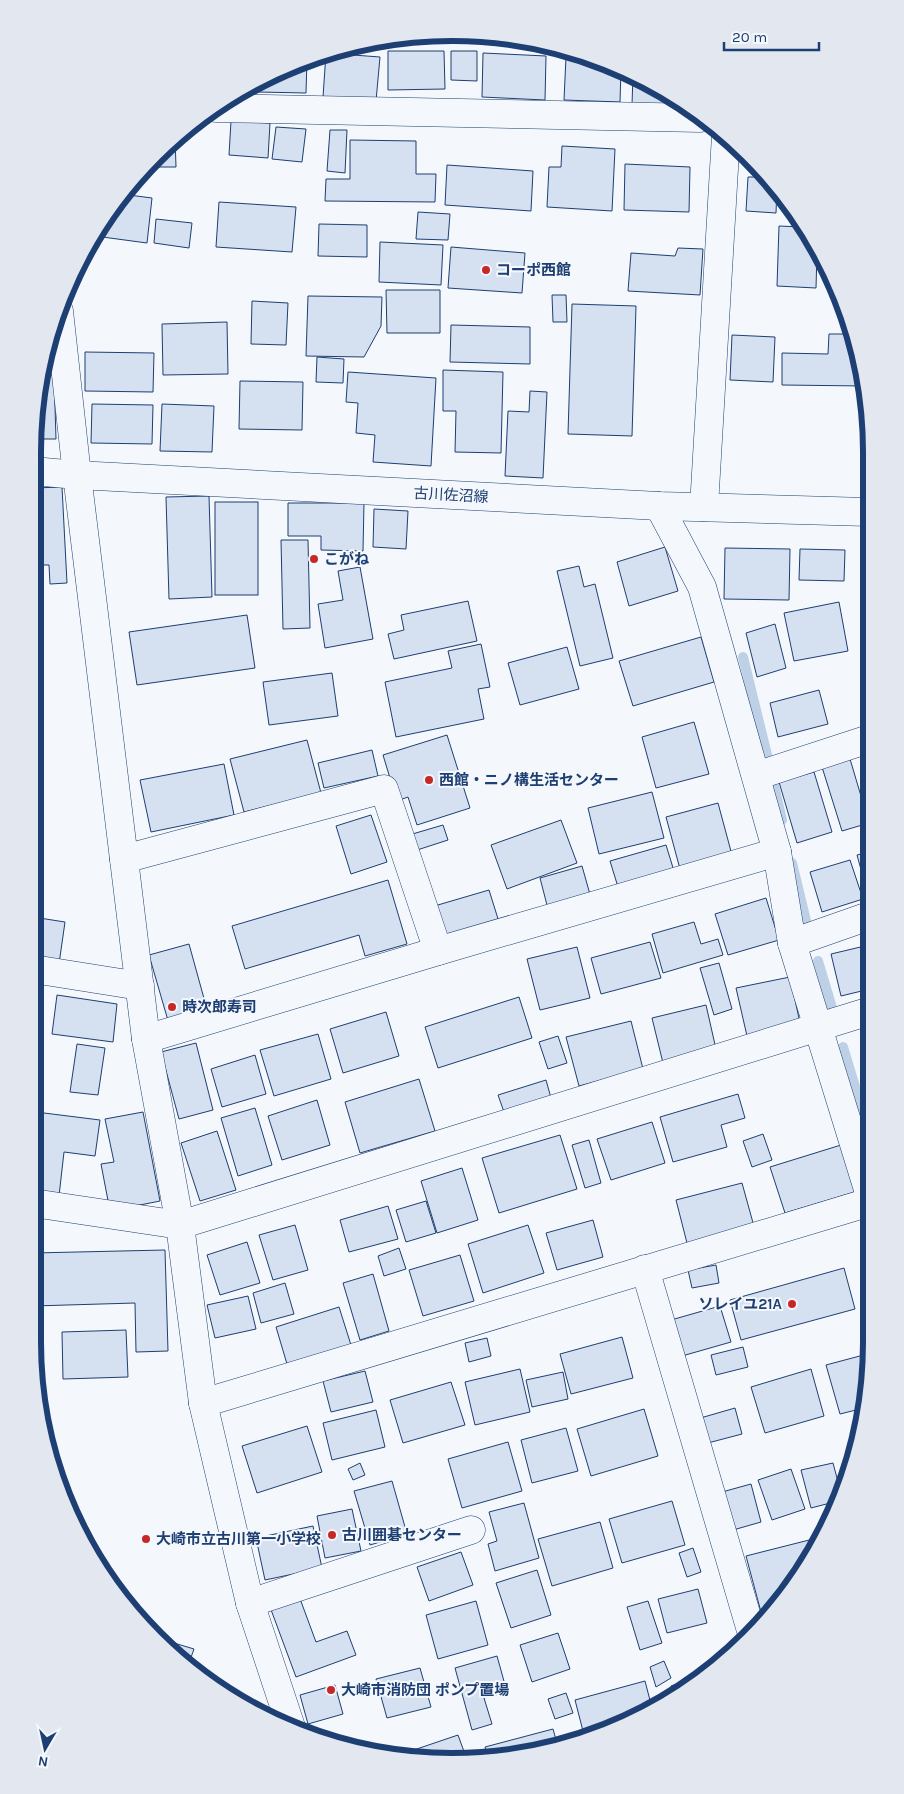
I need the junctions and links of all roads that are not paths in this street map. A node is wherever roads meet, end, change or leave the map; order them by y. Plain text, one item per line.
1 (227, 108) edge
2 (691, 118) edge
3 (725, 145) edge
4 (61, 327) edge
5 (41, 472) edge
6 (77, 475) junction
7 (659, 506) junction
8 (704, 507) junction
9 (863, 512) edge
10 (863, 741) edge
11 (756, 776) junction
12 (776, 852) junction
13 (124, 859) junction
14 (863, 918) edge
15 (792, 943) junction
16 (438, 951) junction
17 (41, 970) edge
18 (140, 986) junction
19 (863, 1013) edge
20 (818, 1027) junction
21 (146, 1039) junction
22 (863, 1173) edge
23 (41, 1204) edge
24 (863, 1204) edge
25 (180, 1225) junction
26 (645, 1269) junction
27 (203, 1403) junction
28 (471, 1530) dead end
29 (250, 1603) junction
30 (749, 1625) edge
31 (288, 1718) edge

1 - 2 street
3 - 8 street
4 - 6 street
5 - 6 street, 古川佐沼線
6 - 7 street, 古川佐沼線
6 - 13 street
7 - 8 street, 古川佐沼線
7 - 11 street
8 - 9 street, 古川佐沼線
10 - 11 street
11 - 12 street
12 - 15 street
12 - 16 street
13 - 16 street
13 - 18 street
14 - 15 street
15 - 20 street
16 - 21 street
17 - 18 street
18 - 21 street
19 - 20 street
20 - 22 street
20 - 25 street
21 - 25 street
23 - 25 street
24 - 26 street
25 - 27 street
26 - 27 street
26 - 30 street
27 - 29 street
28 - 29 street
29 - 31 street

